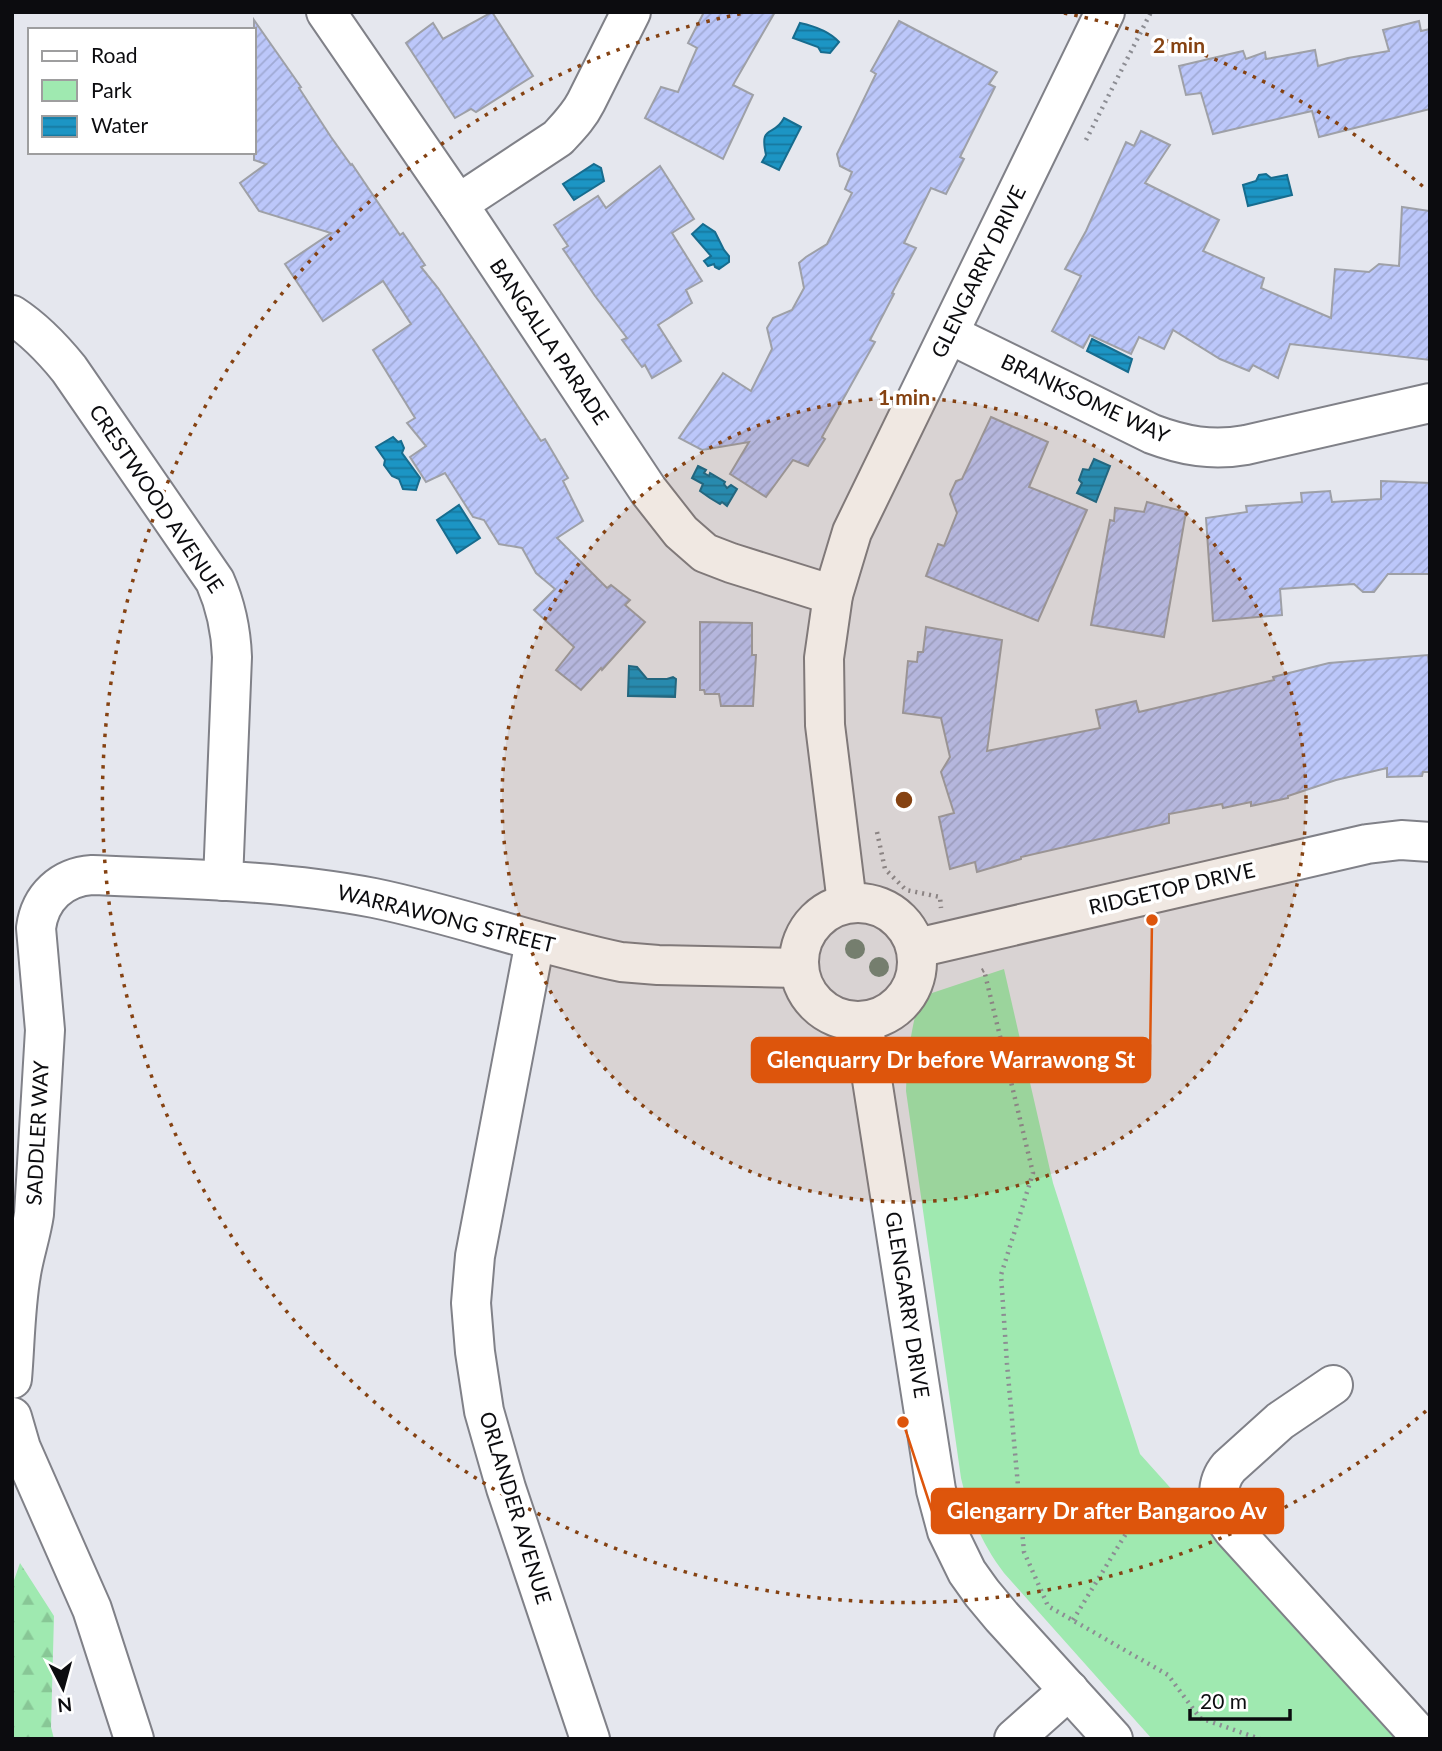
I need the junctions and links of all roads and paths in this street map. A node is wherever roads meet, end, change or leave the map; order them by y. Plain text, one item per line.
1 (326, 12) edge
2 (631, 12) edge
3 (1105, 12) edge
4 (1151, 12) edge
5 (1084, 145) dead end
6 (458, 204) junction
7 (12, 315) edge
8 (949, 334) junction
9 (1430, 403) edge
10 (833, 595) junction
11 (875, 820) dead end
12 (1430, 842) edge
13 (223, 881) junction
14 (847, 903) junction
15 (535, 941) junction
16 (929, 945) junction
17 (799, 968) junction
18 (39, 969) joint
19 (973, 973) dead end
20 (863, 1021) junction
21 (12, 1379) edge
22 (1333, 1385) dead end
23 (12, 1417) edge
24 (1224, 1517) junction
25 (1073, 1620) junction
26 (1069, 1690) junction
27 (134, 1739) edge
28 (590, 1739) edge
29 (1014, 1739) edge
30 (1113, 1739) edge
31 (1260, 1739) edge
32 (1423, 1739) edge

1 - 6 street, BANGALLA PARADE
2 - 6 street
3 - 8 street, GLENGARRY DRIVE
4 - 5 path
6 - 10 street, BANGALLA PARADE
7 - 13 street, CRESTWOOD AVENUE
8 - 9 street, BRANKSOME WAY
8 - 10 street, GLENGARRY DRIVE
10 - 14 street, GLENGARRY DRIVE
11 - 16 path
12 - 16 street, RIDGETOP DRIVE
13 - 15 street, WARRAWONG STREET
13 - 18 street, WARRAWONG STREET
14 - 16 street
14 - 17 street
15 - 17 street, WARRAWONG STREET
15 - 28 street, ORLANDER AVENUE
16 - 20 street
17 - 20 street
18 - 21 street, SADDLER WAY
19 - 25 path
20 - 26 street, GLENGARRY DRIVE
22 - 24 street
23 - 27 street
24 - 25 path
24 - 32 street
25 - 31 path
26 - 29 street
26 - 30 street, GLENGARRY DRIVE

